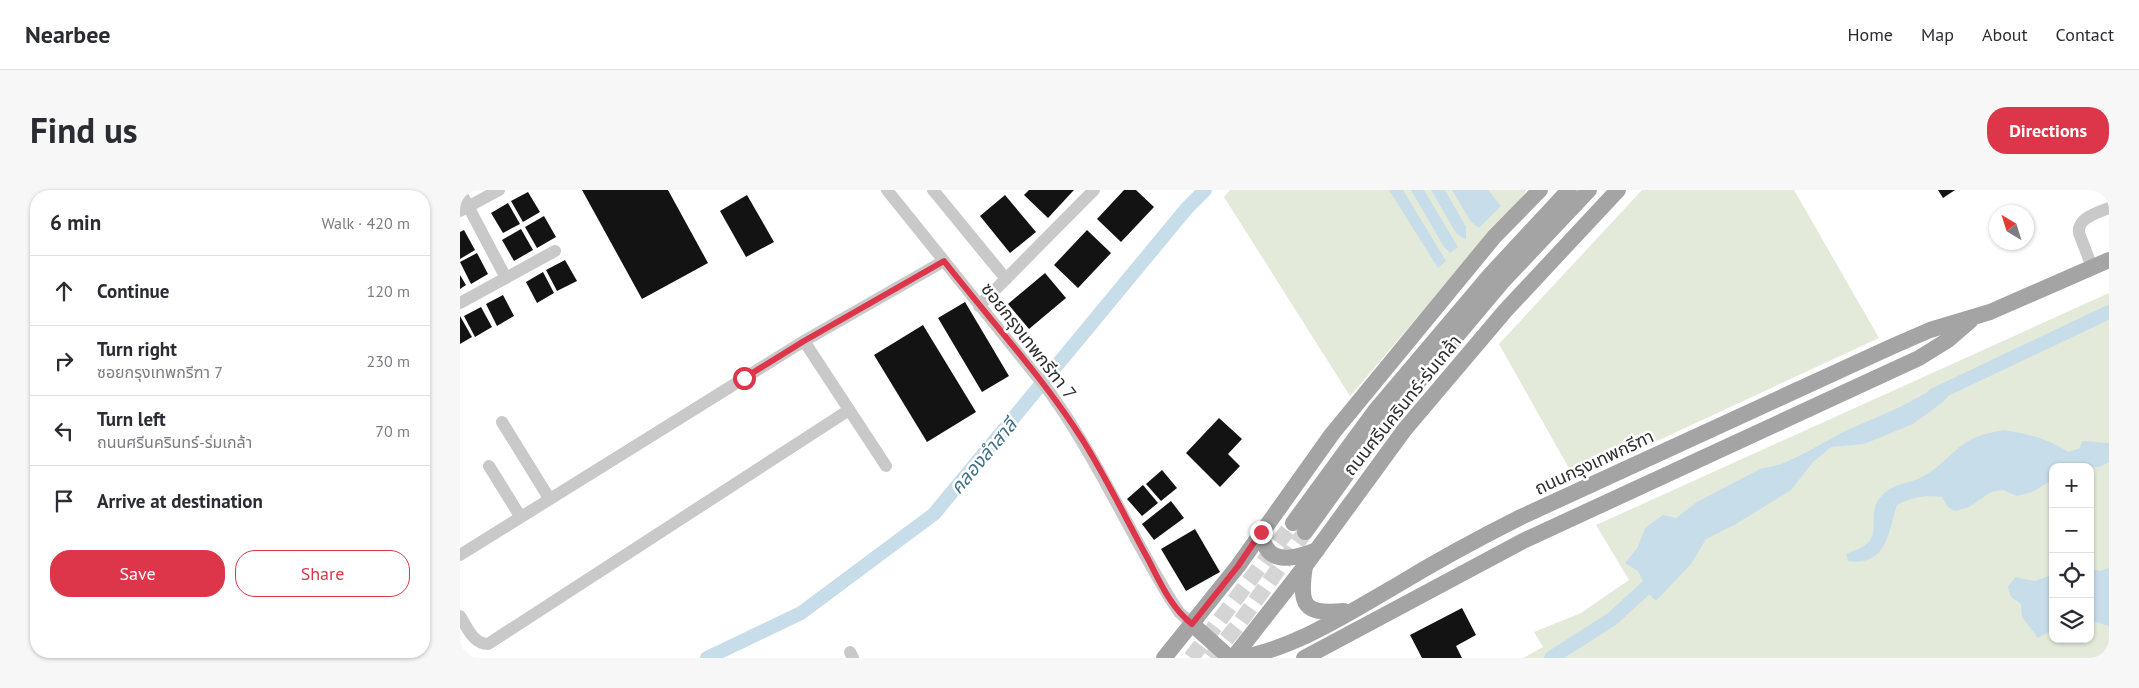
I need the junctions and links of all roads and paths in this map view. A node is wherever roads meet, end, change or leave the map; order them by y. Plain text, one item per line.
1 (498, 190) edge
2 (887, 190) edge
3 (933, 190) edge
4 (1094, 190) edge
5 (1540, 190) edge
6 (1569, 190) edge
7 (1589, 190) edge
8 (1618, 190) edge
9 (460, 191) edge
10 (464, 208) edge
11 (2109, 208) edge
12 (555, 251) dead end
13 (2109, 260) edge
14 (944, 261) junction
15 (2092, 267) junction
16 (506, 278) junction
17 (1006, 279) junction
18 (460, 303) edge
19 (979, 306) junction
20 (1974, 318) junction
21 (804, 341) junction
22 (849, 410) junction
23 (502, 422) dead end
24 (489, 466) dead end
25 (886, 466) dead end
26 (1587, 488) junction
27 (549, 498) junction
28 (1597, 506) junction
29 (520, 516) junction
30 (1261, 532) junction
31 (1317, 550) junction
32 (461, 553) edge
33 (1304, 566) junction
34 (1354, 610) junction
35 (460, 616) edge
36 (1192, 624) junction
37 (1164, 658) edge
38 (1231, 658) edge
39 (1239, 658) edge
40 (1304, 658) edge

1 - 10 street
2 - 14 street, ซอยกรุงเทพกรีฑา 7
3 - 17 street
4 - 17 street
5 - 30 main road, ถนนศรีนครินทร์-ร่มเกล้า
6 - 7 main road, ถนนศรีนครินทร์-ร่มเกล้า
8 - 31 main road, ถนนศรีนครินทร์-ร่มเกล้า
9 - 10 street
10 - 16 street
11 - 15 street
12 - 16 street
13 - 15 main road, ถนนกรุงเทพกรีฑา
14 - 19 street, ซอยกรุงเทพกรีฑา 7
14 - 21 street
15 - 20 main road, ถนนกรุงเทพกรีฑา
16 - 18 street
17 - 19 street
19 - 36 street, ซอยกรุงเทพกรีฑา 7
20 - 26 main road, ถนนกรุงเทพกรีฑา
20 - 28 main road, ถนนกรุงเทพกรีฑา
21 - 22 street
21 - 27 street
22 - 25 street
22 - 35 street
23 - 27 street
24 - 29 street
26 - 28 main road
26 - 34 main road, ถนนกรุงเทพกรีฑา
27 - 29 street
28 - 40 main road, ถนนกรุงเทพกรีฑา
29 - 32 street
30 - 31 main road
30 - 36 main road, ถนนศรีนครินทร์-ร่มเกล้า
31 - 33 main road, ถนนศรีนครินทร์-ร่มเกล้า
33 - 34 main road
33 - 38 main road, ถนนศรีนครินทร์-ร่มเกล้า
34 - 39 main road, ถนนกรุงเทพกรีฑา
36 - 37 main road
36 - 38 main road

